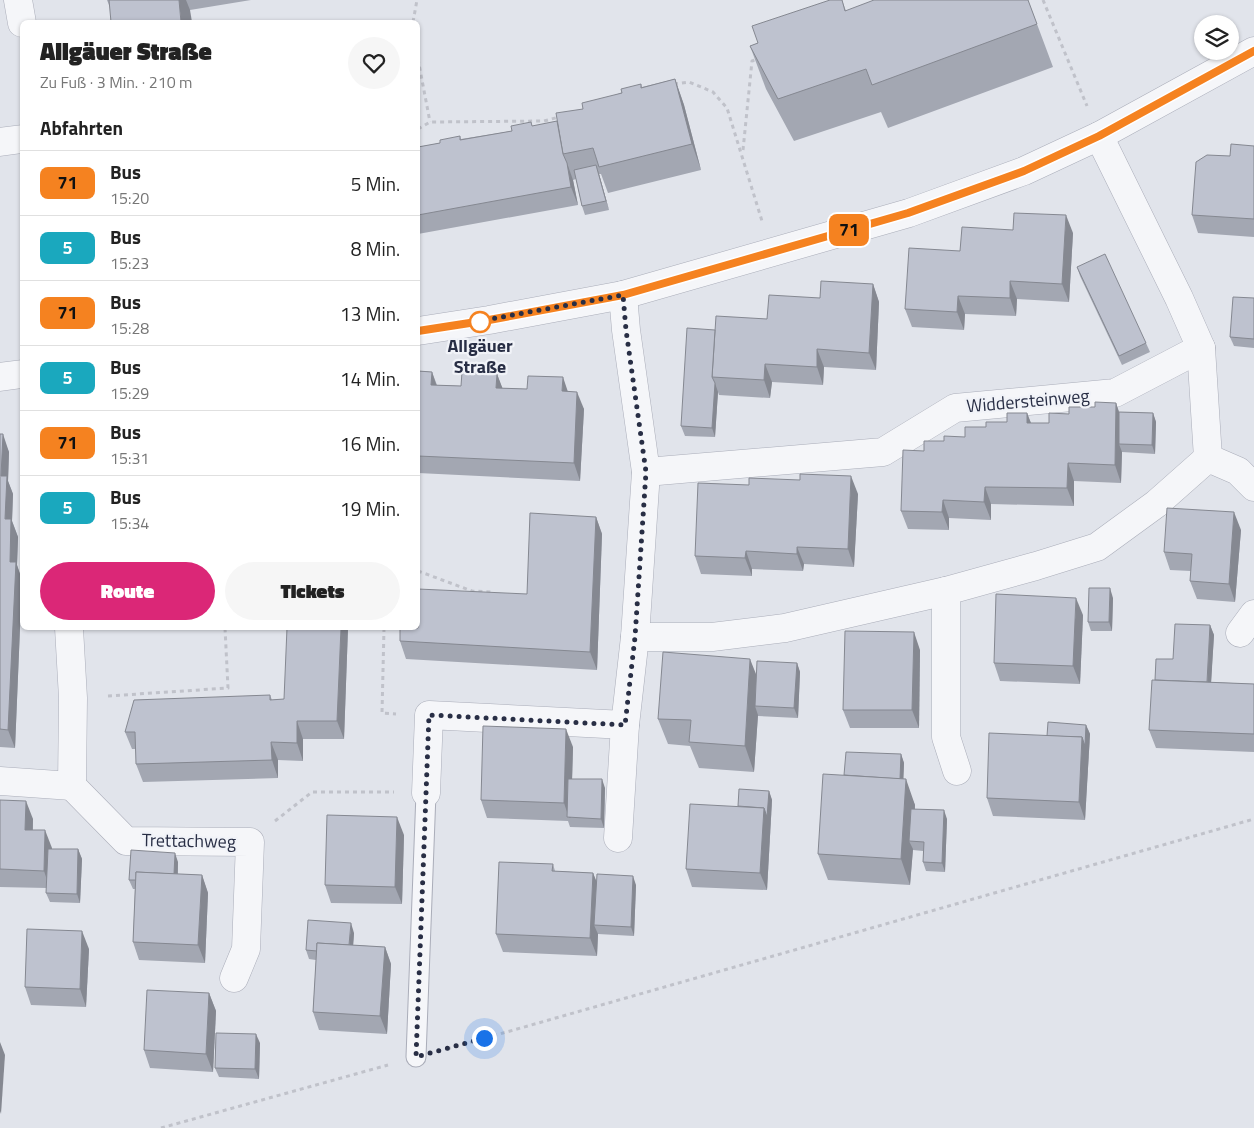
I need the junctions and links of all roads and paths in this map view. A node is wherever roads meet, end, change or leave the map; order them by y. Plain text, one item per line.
1 (18, 0) edge
2 (417, 0) edge
3 (1043, 0) edge
4 (21, 20) edge
5 (413, 20) edge
6 (1254, 51) edge
7 (761, 58) edge
8 (420, 70) edge
9 (670, 85) edge
10 (561, 116) edge
11 (430, 122) junction
12 (420, 128) edge
13 (1099, 136) junction
14 (20, 139) edge
15 (0, 142) edge
16 (742, 154) junction
17 (772, 252) junction
18 (623, 295) junction
19 (420, 331) edge
20 (1201, 348) junction
21 (20, 374) edge
22 (0, 377) edge
23 (1208, 458) junction
24 (646, 472) junction
25 (1254, 487) edge
26 (420, 572) edge
27 (946, 591) junction
28 (500, 593) edge
29 (69, 630) edge
30 (225, 630) edge
31 (384, 630) edge
32 (635, 637) junction
33 (73, 698) junction
34 (429, 715) junction
35 (625, 725) junction
36 (957, 771) dead end
37 (0, 781) edge
38 (72, 786) junction
39 (426, 793) junction
40 (1254, 819) edge
41 (618, 838) dead end
42 (250, 842) junction
43 (234, 978) dead end
44 (416, 1057) junction
45 (161, 1128) edge

1 - 4 street
2 - 5 path
3 - 13 path
6 - 13 street
7 - 16 path
8 - 11 path
9 - 16 path
10 - 11 path
11 - 12 path
13 - 17 street
13 - 20 street
14 - 15 street
16 - 17 path
17 - 18 street
18 - 19 street
18 - 24 street
20 - 23 street
20 - 24 street, Widdersteinweg
21 - 22 street
23 - 25 street
23 - 27 street
24 - 32 street
26 - 28 path
27 - 32 street
27 - 36 street
29 - 33 street
30 - 33 path
31 - 34 path
32 - 35 street
33 - 38 street
34 - 35 street
34 - 39 street
35 - 41 street
37 - 38 street
38 - 42 street, Trettachweg
39 - 42 path
39 - 44 lane
40 - 44 path
42 - 43 street, Trettachweg
44 - 45 path

